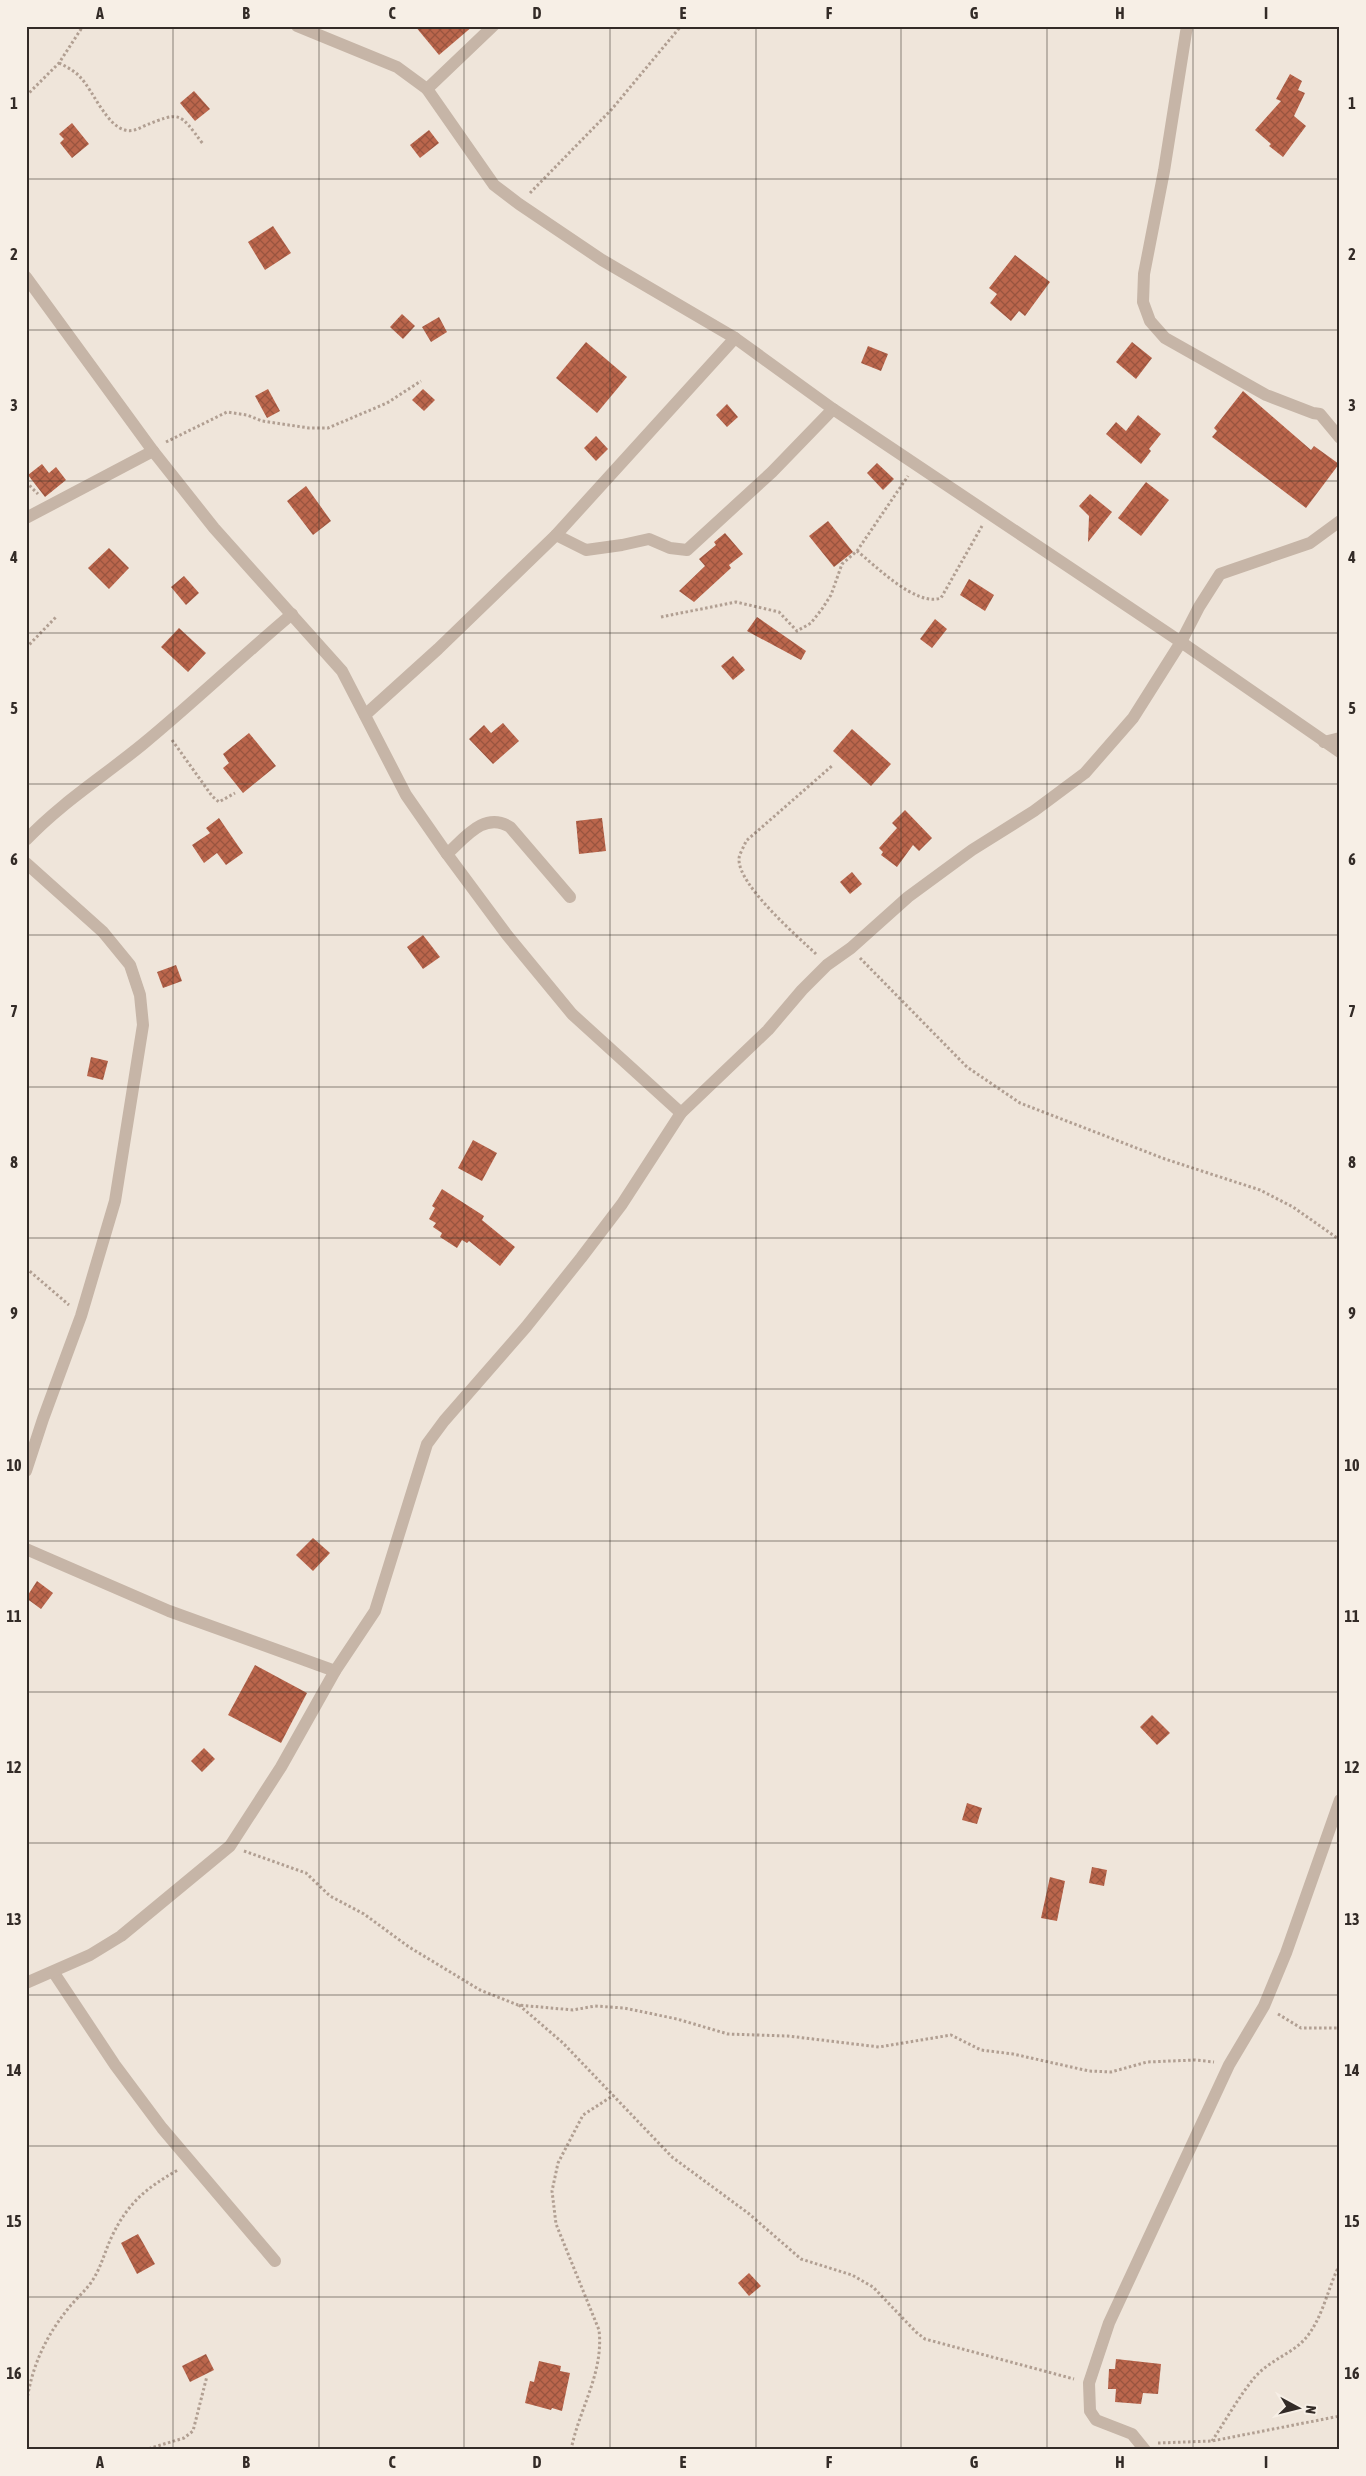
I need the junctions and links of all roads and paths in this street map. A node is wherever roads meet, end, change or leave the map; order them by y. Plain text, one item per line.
1 (83, 26) edge
2 (297, 26) edge
3 (493, 26) edge
4 (681, 26) edge
5 (1187, 26) edge
6 (59, 63) junction
7 (427, 89) junction
8 (26, 96) edge
9 (203, 144) dead end
10 (519, 204) junction
11 (26, 277) edge
12 (736, 338) junction
13 (422, 381) dead end
14 (833, 410) junction
15 (1340, 438) edge
16 (153, 451) junction
17 (916, 466) junction
18 (989, 515) junction
19 (26, 518) edge
20 (1340, 521) edge
21 (556, 535) junction
22 (857, 551) junction
23 (292, 614) junction
24 (56, 616) dead end
25 (661, 617) dead end
26 (1181, 642) junction
27 (26, 648) edge
28 (365, 715) junction
29 (163, 727) junction
30 (1340, 738) edge
31 (1324, 742) junction
32 (1340, 752) edge
33 (833, 765) dead end
34 (235, 793) dead end
35 (26, 840) edge
36 (447, 854) junction
37 (26, 863) edge
38 (570, 897) dead end
39 (851, 948) junction
40 (827, 965) junction
41 (681, 1113) junction
42 (1340, 1240) edge
43 (26, 1268) edge
44 (81, 1316) junction
45 (26, 1471) edge
46 (26, 1549) edge
47 (335, 1671) junction
48 (1340, 1800) edge
49 (230, 1846) junction
50 (54, 1973) junction
51 (26, 1983) edge
52 (518, 2005) junction
53 (1264, 2006) junction
54 (1340, 2028) edge
55 (1229, 2065) junction
56 (614, 2095) junction
57 (192, 2162) junction
58 (275, 2261) dead end
59 (1340, 2268) edge
60 (207, 2376) dead end
61 (1089, 2383) junction
62 (26, 2406) edge
63 (1340, 2416) edge
64 (1212, 2440) junction
65 (1143, 2447) edge
66 (144, 2450) edge
67 (571, 2450) edge

1 - 6 path
2 - 7 street
3 - 7 street
4 - 10 path
5 - 15 street
6 - 8 path
6 - 9 path
7 - 10 street
10 - 12 street
11 - 16 street
12 - 14 street
12 - 21 street
13 - 16 path
14 - 17 street
14 - 21 street
16 - 19 street
16 - 23 street
17 - 18 street
17 - 22 path
18 - 22 path
18 - 26 street
20 - 26 street
21 - 28 street
22 - 25 path
23 - 28 street
23 - 29 street
24 - 27 path
26 - 31 street
26 - 39 street
28 - 36 street
29 - 34 path
29 - 35 street
30 - 31 street
31 - 32 street
33 - 40 path
36 - 38 street
36 - 41 street
37 - 44 street
39 - 40 street
39 - 42 path
40 - 41 street
41 - 47 street
43 - 44 path
44 - 45 street
46 - 47 street
47 - 49 street
48 - 53 street
49 - 50 street
49 - 52 path
50 - 51 street
50 - 57 street
52 - 55 path
52 - 56 path
53 - 54 path
53 - 55 street
55 - 61 street
56 - 61 path
56 - 67 path
57 - 58 street
57 - 62 path
59 - 64 path
60 - 66 path
61 - 65 street
63 - 64 path
64 - 65 path

